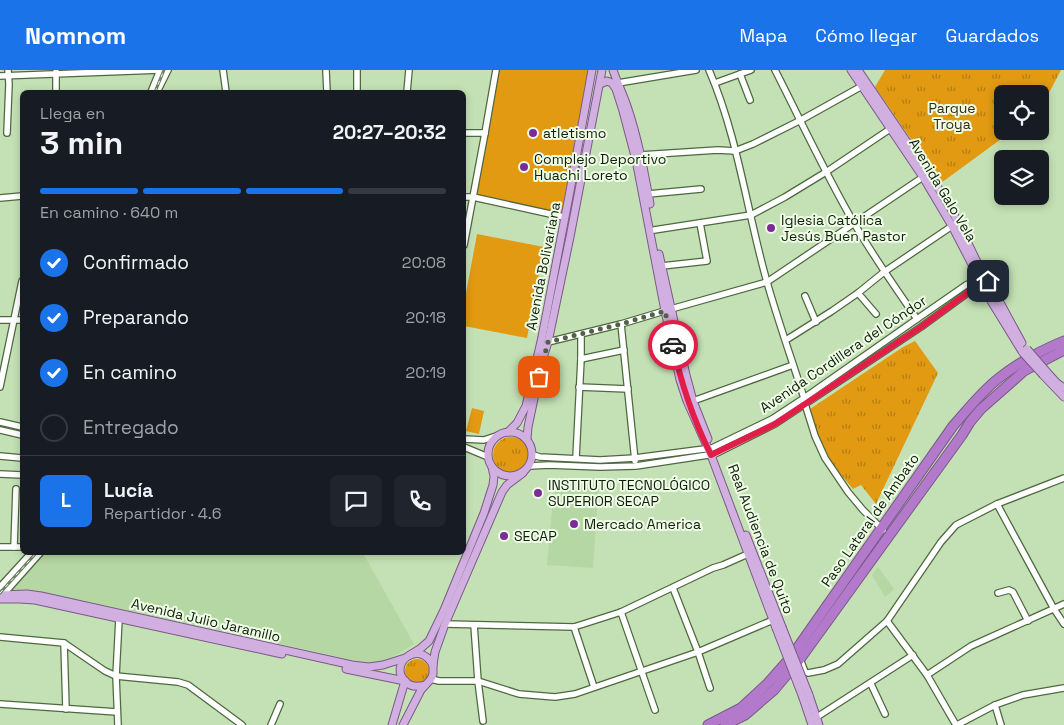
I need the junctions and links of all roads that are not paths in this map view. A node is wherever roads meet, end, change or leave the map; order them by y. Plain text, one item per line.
1 (160, 70) edge
2 (168, 70) edge
3 (224, 70) edge
4 (326, 70) edge
5 (357, 70) edge
6 (410, 70) edge
7 (496, 70) edge
8 (592, 70) edge
9 (602, 70) edge
10 (613, 70) edge
11 (696, 70) edge
12 (709, 70) edge
13 (751, 70) edge
14 (775, 70) edge
15 (851, 70) edge
16 (858, 70) edge
17 (85, 71) edge
18 (8, 72) edge
19 (56, 72) edge
20 (740, 74) junction
21 (0, 76) edge
22 (715, 83) junction
23 (600, 84) junction
24 (616, 84) junction
25 (862, 86) junction
26 (56, 90) edge
27 (152, 90) edge
28 (158, 90) edge
29 (226, 90) edge
30 (327, 90) edge
31 (357, 90) edge
32 (407, 90) edge
33 (750, 100) dead end
34 (801, 120) junction
35 (890, 129) junction
36 (7, 133) dead end
37 (466, 133) edge
38 (485, 133) junction
39 (735, 150) junction
40 (640, 155) junction
41 (826, 172) junction
42 (923, 177) junction
43 (701, 189) dead end
44 (648, 194) junction
45 (20, 196) edge
46 (466, 197) edge
47 (473, 197) junction
48 (0, 198) edge
49 (751, 215) junction
50 (564, 217) junction
51 (700, 223) junction
52 (854, 223) junction
53 (955, 224) junction
54 (654, 230) junction
55 (466, 234) edge
56 (662, 266) junction
57 (884, 272) junction
58 (984, 280) junction
59 (767, 282) junction
60 (20, 290) edge
61 (858, 293) junction
62 (805, 296) dead end
63 (668, 310) junction
64 (876, 314) dead end
65 (917, 318) junction
66 (0, 320) edge
67 (13, 320) junction
68 (20, 320) edge
69 (816, 322) junction
70 (621, 324) junction
71 (581, 334) junction
72 (786, 340) junction
73 (1064, 341) edge
74 (548, 342) junction
75 (624, 350) junction
76 (1064, 350) edge
77 (581, 359) junction
78 (793, 364) junction
79 (0, 387) edge
80 (579, 387) junction
81 (628, 389) junction
82 (1063, 393) edge
83 (693, 401) junction
84 (804, 401) junction
85 (0, 422) edge
86 (20, 427) edge
87 (0, 430) edge
88 (508, 432) junction
89 (20, 435) edge
90 (496, 436) junction
91 (527, 438) junction
92 (466, 439) edge
93 (466, 448) edge
94 (711, 451) junction
95 (533, 455) junction
96 (0, 456) edge
97 (676, 456) junction
98 (20, 458) edge
99 (488, 458) junction
100 (576, 458) junction
101 (635, 458) junction
102 (530, 466) junction
103 (636, 466) junction
104 (492, 467) junction
105 (522, 473) junction
106 (0, 474) edge
107 (20, 475) edge
108 (1064, 478) edge
109 (16, 489) dead end
110 (997, 504) junction
111 (880, 529) junction
112 (891, 535) junction
113 (0, 547) edge
114 (14, 547) junction
115 (20, 547) edge
116 (750, 553) junction
117 (30, 555) edge
118 (38, 555) edge
119 (673, 588) junction
120 (998, 593) dead end
121 (1, 595) edge
122 (1064, 604) edge
123 (1054, 609) junction
124 (621, 612) junction
125 (119, 619) junction
126 (773, 620) junction
127 (887, 621) junction
128 (1028, 621) junction
129 (445, 624) junction
130 (474, 624) junction
131 (1064, 624) edge
132 (779, 627) junction
133 (574, 628) junction
134 (0, 637) edge
135 (64, 643) junction
136 (698, 652) junction
137 (408, 656) junction
138 (913, 656) junction
139 (800, 660) junction
140 (433, 665) junction
141 (641, 671) junction
142 (927, 675) junction
143 (116, 676) junction
144 (431, 679) junction
145 (404, 681) junction
146 (478, 681) junction
147 (871, 684) junction
148 (425, 685) junction
149 (594, 687) junction
150 (710, 688) dead end
151 (1064, 688) edge
152 (0, 704) edge
153 (280, 704) dead end
154 (995, 705) junction
155 (66, 709) junction
156 (655, 710) dead end
157 (117, 712) junction
158 (885, 714) dead end
159 (483, 721) dead end
160 (813, 721) edge
161 (118, 725) edge
162 (242, 725) edge
163 (272, 725) edge
164 (392, 725) edge
165 (403, 725) edge
166 (708, 725) edge
167 (725, 725) edge
168 (819, 725) edge
169 (957, 725) edge
170 (1001, 725) edge

1 - 17 street
1 - 27 street
2 - 28 street
3 - 29 street
4 - 30 street
5 - 31 street
6 - 32 street
7 - 38 street
8 - 50 main road, Avenida Bolivariana
9 - 23 main road, Avenida Bolivariana
10 - 24 main road, Real Audiencia de Quito
11 - 24 street
12 - 22 street
13 - 20 street
14 - 34 street
15 - 25 main road, Avenida Galo Vela
16 - 53 main road, Avenida Galo Vela
17 - 19 street
18 - 19 street
18 - 21 street
18 - 36 street
19 - 26 street
20 - 22 street
20 - 33 street
22 - 39 street
23 - 24 main road
23 - 74 main road, Avenida Bolivariana
24 - 40 main road, Real Audiencia de Quito
24 - 63 main road, Real Audiencia de Quito
25 - 34 street
25 - 35 main road, Avenida Galo Vela
34 - 39 street
34 - 41 street
35 - 41 street
35 - 42 main road, Avenida Galo Vela
37 - 38 street
38 - 47 street
39 - 40 street
39 - 49 street
40 - 44 main road, Real Audiencia de Quito
41 - 49 street
41 - 52 street
42 - 52 street
42 - 53 main road, Avenida Galo Vela
43 - 44 street
44 - 54 main road, Real Audiencia de Quito
45 - 48 street
46 - 47 street
47 - 50 street
47 - 55 street
49 - 51 street
49 - 59 street
50 - 88 main road, Avenida Bolivariana
51 - 54 street
51 - 56 street
52 - 57 street
52 - 59 street
53 - 57 street
53 - 58 main road, Avenida Galo Vela
54 - 56 main road, Real Audiencia de Quito
56 - 63 main road, Real Audiencia de Quito
57 - 61 street
57 - 65 street
58 - 65 street, Avenida Cordillera del Cóndor
58 - 82 main road, Avenida Galo Vela, bridge
58 - 84 street, Avenida Cordillera del Cóndor
59 - 63 street
59 - 72 street
60 - 67 street
61 - 64 street
61 - 69 street
62 - 69 street
63 - 70 street
63 - 83 main road, Real Audiencia de Quito
63 - 94 main road, Real Audiencia de Quito
65 - 84 street, Avenida Cordillera del Cóndor
66 - 67 street
67 - 68 street
67 - 79 street
69 - 72 street
70 - 71 street
70 - 75 street
71 - 74 street
71 - 77 street
72 - 78 street
73 - 111 highway, Paso Lateral de Ambato
74 - 91 main road, Avenida Bolivariana
75 - 77 street
75 - 81 street
76 - 112 highway, Paso Lateral de Ambato
77 - 80 street
78 - 83 street
78 - 84 street
80 - 81 street
80 - 100 street
81 - 101 street
83 - 94 main road, Real Audiencia de Quito
84 - 94 street, Avenida Cordillera del Cóndor
84 - 111 street
85 - 86 street
87 - 89 street
88 - 90 main road
88 - 91 main road
90 - 92 street
90 - 99 main road
91 - 95 main road, Avenida Bolivariana
93 - 99 street
94 - 97 street, Avenida Cordillera del Cóndor
94 - 116 main road, Real Audiencia de Quito
95 - 100 street, Avenida Cordillera del Cóndor
95 - 102 main road
96 - 98 street
97 - 101 street, Avenida Cordillera del Cóndor
97 - 103 street, Avenida Cordillera del Cóndor
99 - 104 main road
100 - 101 street, Avenida Cordillera del Cóndor
101 - 103 street
102 - 103 street, Avenida Cordillera del Cóndor
102 - 105 main road
104 - 105 main road
104 - 137 main road
105 - 129 main road
106 - 107 street
108 - 110 street
109 - 114 street
110 - 123 street
110 - 127 street
111 - 112 street
111 - 166 highway, Paso Lateral de Ambato
112 - 139 highway, Paso Lateral de Ambato
113 - 114 street
114 - 115 street
116 - 119 street
116 - 126 main road, Real Audiencia de Quito
116 - 132 main road, Real Audiencia de Quito
117 - 121 street
118 - 121 street
119 - 124 street
119 - 136 street
120 - 128 street
121 - 125 main road, Avenida Julio Jaramillo
121 - 137 main road, Avenida Julio Jaramillo
122 - 123 street
123 - 128 street
123 - 131 street
124 - 133 street
124 - 141 street
125 - 143 street
125 - 145 main road, Avenida Julio Jaramillo
126 - 132 main road, Real Audiencia de Quito
126 - 136 street
127 - 138 street
127 - 139 street
128 - 142 street
129 - 130 street
129 - 140 main road
130 - 133 street
130 - 146 street
132 - 160 main road, Real Audiencia de Quito, bridge
133 - 149 street
134 - 135 street
135 - 143 street
135 - 155 street
136 - 141 street
136 - 150 street
137 - 140 main road
137 - 145 main road
138 - 142 street
138 - 147 street
139 - 167 highway, Paso Lateral de Ambato
140 - 144 main road
141 - 149 street
141 - 156 street
142 - 169 street
143 - 157 street
143 - 162 street
144 - 146 street
144 - 148 main road
145 - 148 main road
145 - 164 main road
146 - 149 street
146 - 159 street
147 - 158 street
147 - 160 street
148 - 165 main road
151 - 154 street
152 - 155 street
153 - 163 street
154 - 169 street
154 - 170 street
155 - 157 street
157 - 161 street
160 - 168 main road, Real Audiencia de Quito

